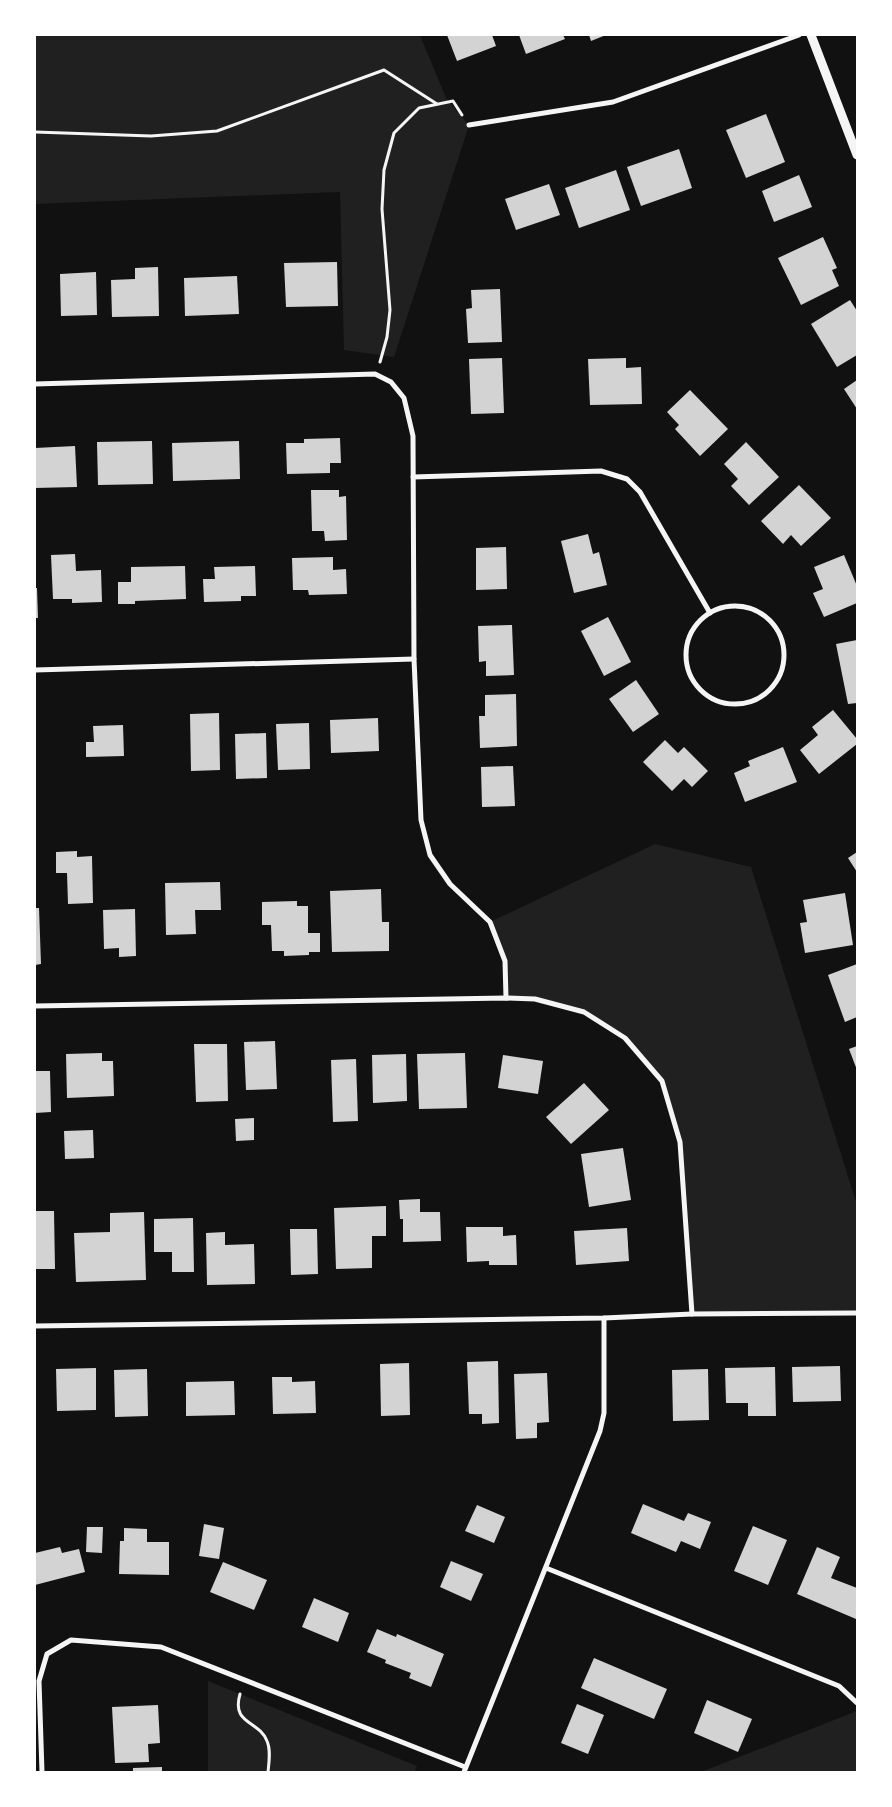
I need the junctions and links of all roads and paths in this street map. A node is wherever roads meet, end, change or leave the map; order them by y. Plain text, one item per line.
1 (799, 35) edge
2 (810, 35) edge
3 (437, 104) junction
4 (469, 125) joint
5 (35, 132) edge
6 (857, 155) edge
7 (375, 374) junction
8 (35, 384) edge
9 (413, 477) junction
10 (710, 614) junction
11 (414, 659) junction
12 (35, 670) edge
13 (506, 998) junction
14 (35, 1006) edge
15 (857, 1313) edge
16 (692, 1314) junction
17 (604, 1318) junction
18 (35, 1326) edge
19 (546, 1568) junction
20 (240, 1693) dead end
21 (857, 1703) edge
22 (465, 1770) edge
23 (42, 1772) edge
24 (268, 1772) edge

1 - 4 street
2 - 6 street
3 - 4 path
3 - 5 path
3 - 7 path
7 - 8 street
7 - 9 street
9 - 10 street
9 - 11 street
10 - 10 street
11 - 12 street
11 - 13 street
13 - 14 street
13 - 16 street
15 - 16 street
16 - 17 street
17 - 18 street
17 - 19 street
19 - 21 street
19 - 22 street
20 - 24 path
22 - 23 street

